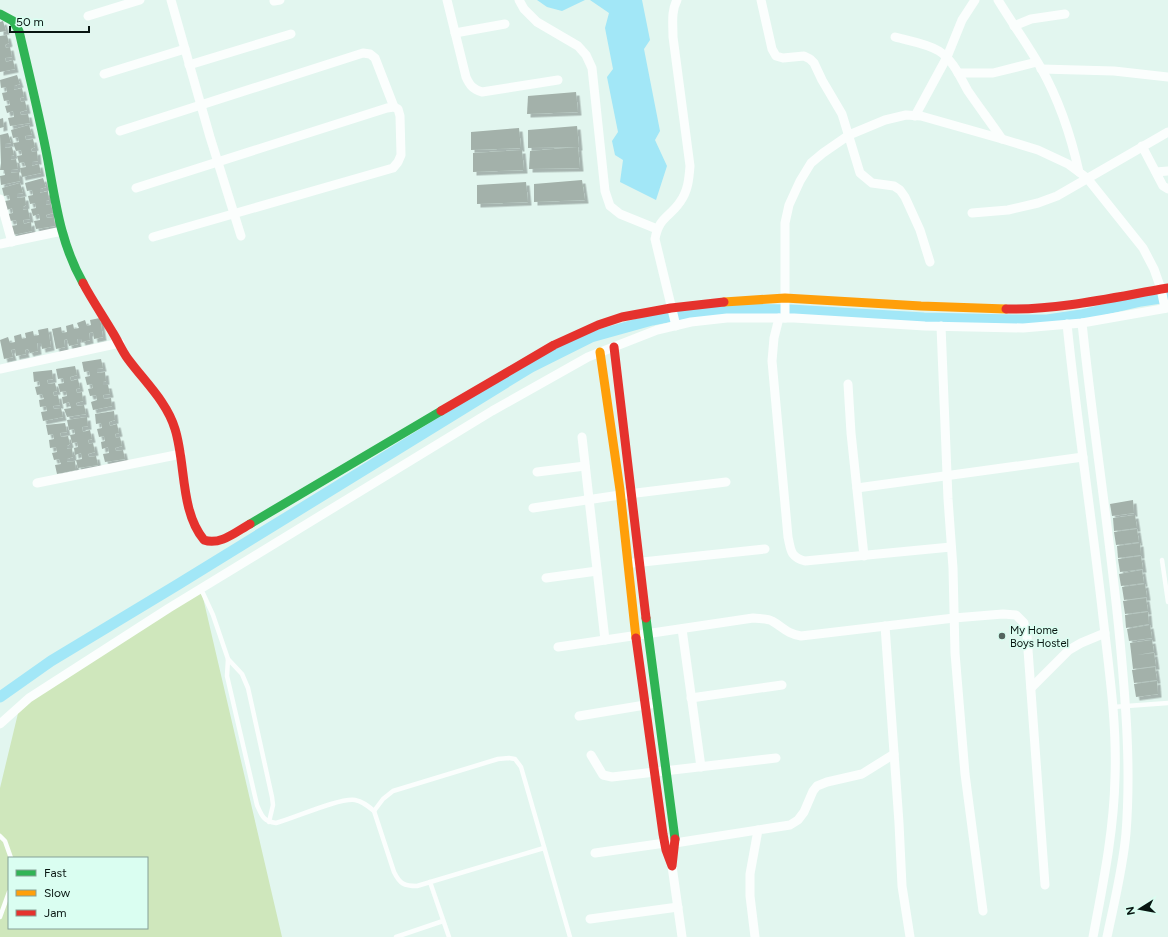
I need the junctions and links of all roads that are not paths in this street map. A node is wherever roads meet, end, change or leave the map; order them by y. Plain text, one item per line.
1 (140, 0) edge
2 (170, 0) edge
3 (447, 0) edge
4 (519, 0) edge
5 (677, 0) edge
6 (761, 0) edge
7 (974, 0) edge
8 (998, 0) edge
9 (0, 14) edge
10 (1065, 14) dead end
11 (88, 16) dead end
12 (505, 24) dead end
13 (1014, 26) junction
14 (455, 33) junction
15 (291, 34) dead end
16 (895, 37) dead end
17 (185, 49) junction
18 (946, 57) junction
19 (189, 65) junction
20 (1039, 66) junction
21 (958, 73) junction
22 (104, 74) dead end
23 (1168, 77) edge
24 (558, 80) dead end
25 (201, 106) junction
26 (394, 107) junction
27 (915, 116) junction
28 (120, 131) dead end
29 (1168, 132) edge
30 (849, 136) junction
31 (1002, 139) junction
32 (1142, 146) junction
33 (218, 162) junction
34 (1168, 171) edge
35 (1079, 172) junction
36 (1156, 172) junction
37 (1087, 178) junction
38 (136, 188) dead end
39 (1168, 189) edge
40 (0, 199) edge
41 (234, 213) junction
42 (972, 213) dead end
43 (656, 229) junction
44 (62, 231) junction
45 (241, 236) dead end
46 (153, 237) dead end
47 (12, 242) junction
48 (0, 244) edge
49 (930, 262) dead end
50 (1164, 290) edge
51 (785, 301) junction
52 (1166, 307) edge
53 (672, 310) junction
54 (783, 317) junction
55 (1082, 323) junction
56 (675, 324) junction
57 (1067, 324) junction
58 (941, 326) junction
59 (120, 343) junction
60 (614, 347) junction
61 (600, 352) junction
62 (0, 369) edge
63 (848, 384) dead end
64 (582, 437) dead end
65 (180, 454) junction
66 (1083, 457) junction
67 (585, 466) junction
68 (537, 472) dead end
69 (947, 474) junction
70 (726, 482) dead end
71 (37, 483) dead end
72 (857, 488) junction
73 (620, 495) junction
74 (630, 495) junction
75 (589, 500) junction
76 (532, 508) dead end
77 (951, 547) junction
78 (765, 549) dead end
79 (864, 556) junction
80 (1162, 560) dead end
81 (638, 563) junction
82 (628, 564) junction
83 (597, 571) junction
84 (546, 578) dead end
85 (201, 589) junction
86 (1168, 602) edge
87 (954, 618) junction
88 (885, 626) junction
89 (682, 629) junction
90 (1105, 633) junction
91 (649, 634) junction
92 (636, 636) junction
93 (605, 640) junction
94 (558, 647) dead end
95 (228, 659) junction
96 (782, 685) dead end
97 (1031, 688) junction
98 (691, 698) junction
99 (657, 703) junction
100 (646, 704) junction
101 (1168, 704) edge
102 (1126, 706) junction
103 (1114, 707) junction
104 (579, 716) dead end
105 (0, 724) edge
106 (894, 754) junction
107 (591, 755) dead end
108 (776, 758) dead end
109 (701, 767) junction
110 (666, 771) junction
111 (655, 772) junction
112 (374, 811) junction
113 (269, 822) junction
114 (758, 830) junction
115 (0, 836) edge
116 (665, 843) junction
117 (675, 843) junction
118 (544, 848) junction
119 (595, 853) dead end
120 (11, 857) edge
121 (672, 866) junction
122 (430, 882) junction
123 (1045, 885) dead end
124 (8, 895) edge
125 (678, 907) junction
126 (983, 911) dead end
127 (0, 917) edge
128 (590, 919) dead end
129 (443, 921) junction
130 (396, 937) edge
131 (448, 937) edge
132 (570, 937) edge
133 (682, 937) edge
134 (755, 937) edge
135 (910, 937) edge
136 (1093, 937) edge
137 (1107, 937) edge

1 - 11 street
2 - 17 street
3 - 14 street
4 - 43 street
5 - 43 street
6 - 30 street
7 - 18 street
8 - 13 street
9 - 44 street
10 - 13 street
12 - 14 street
13 - 20 street
14 - 24 street
15 - 19 street
16 - 18 street
17 - 19 street
17 - 22 street
18 - 21 street
18 - 27 street
19 - 25 street
20 - 21 street
20 - 23 street
20 - 35 street
21 - 31 street
25 - 26 street
25 - 28 street
25 - 33 street
26 - 33 street
26 - 41 street
27 - 30 street
27 - 31 street
29 - 32 street
30 - 49 street
30 - 51 street
31 - 35 street
32 - 36 street
32 - 37 street
33 - 38 street
33 - 41 street
34 - 36 street
35 - 37 street
36 - 39 street
37 - 42 street
37 - 50 street
40 - 47 street
41 - 45 street
41 - 46 street
43 - 53 street
44 - 47 street
44 - 59 street
47 - 48 street
50 - 51 street
50 - 52 street
51 - 53 street
51 - 54 street
52 - 55 street
53 - 56 street
53 - 65 street
54 - 56 street
54 - 58 street
54 - 79 street
55 - 57 street
55 - 102 street
56 - 60 street
57 - 58 street
57 - 66 street
58 - 69 street
59 - 62 street
59 - 65 street
60 - 61 street
60 - 74 street
61 - 73 street
61 - 85 street
63 - 72 street
64 - 67 street
65 - 71 street
66 - 69 street
66 - 90 street
67 - 68 street
67 - 75 street
69 - 72 street
69 - 77 street
70 - 74 street
72 - 79 street
73 - 74 street
73 - 75 street
73 - 82 street
74 - 81 street
75 - 76 street
75 - 83 street
77 - 79 street
77 - 87 street
78 - 81 street
80 - 86 lane
81 - 82 street
81 - 91 street
82 - 92 street
83 - 84 street
83 - 93 street
85 - 95 lane
85 - 105 street
87 - 88 street
87 - 97 street
87 - 126 street
88 - 89 street
88 - 106 street
89 - 91 street
89 - 98 street
90 - 97 street
90 - 103 street
91 - 92 street
91 - 99 street
92 - 93 street
92 - 100 street
93 - 94 street
95 - 113 lane
95 - 113 lane
96 - 98 street
97 - 123 street
98 - 109 street
99 - 100 street
99 - 110 street
100 - 104 street
100 - 111 street
101 - 102 lane
102 - 103 lane
102 - 137 street
103 - 136 street
106 - 114 street
106 - 135 street
107 - 111 street
108 - 109 street
109 - 110 street
110 - 111 street
110 - 117 street
111 - 116 street
112 - 113 lane
112 - 118 lane
112 - 122 lane
114 - 117 street
114 - 134 street
115 - 120 lane
116 - 117 street
116 - 119 street
116 - 121 street
117 - 121 street
118 - 122 lane
118 - 132 lane
121 - 125 street
122 - 129 lane
124 - 127 lane
125 - 128 street
125 - 133 street
129 - 130 lane
129 - 131 lane

